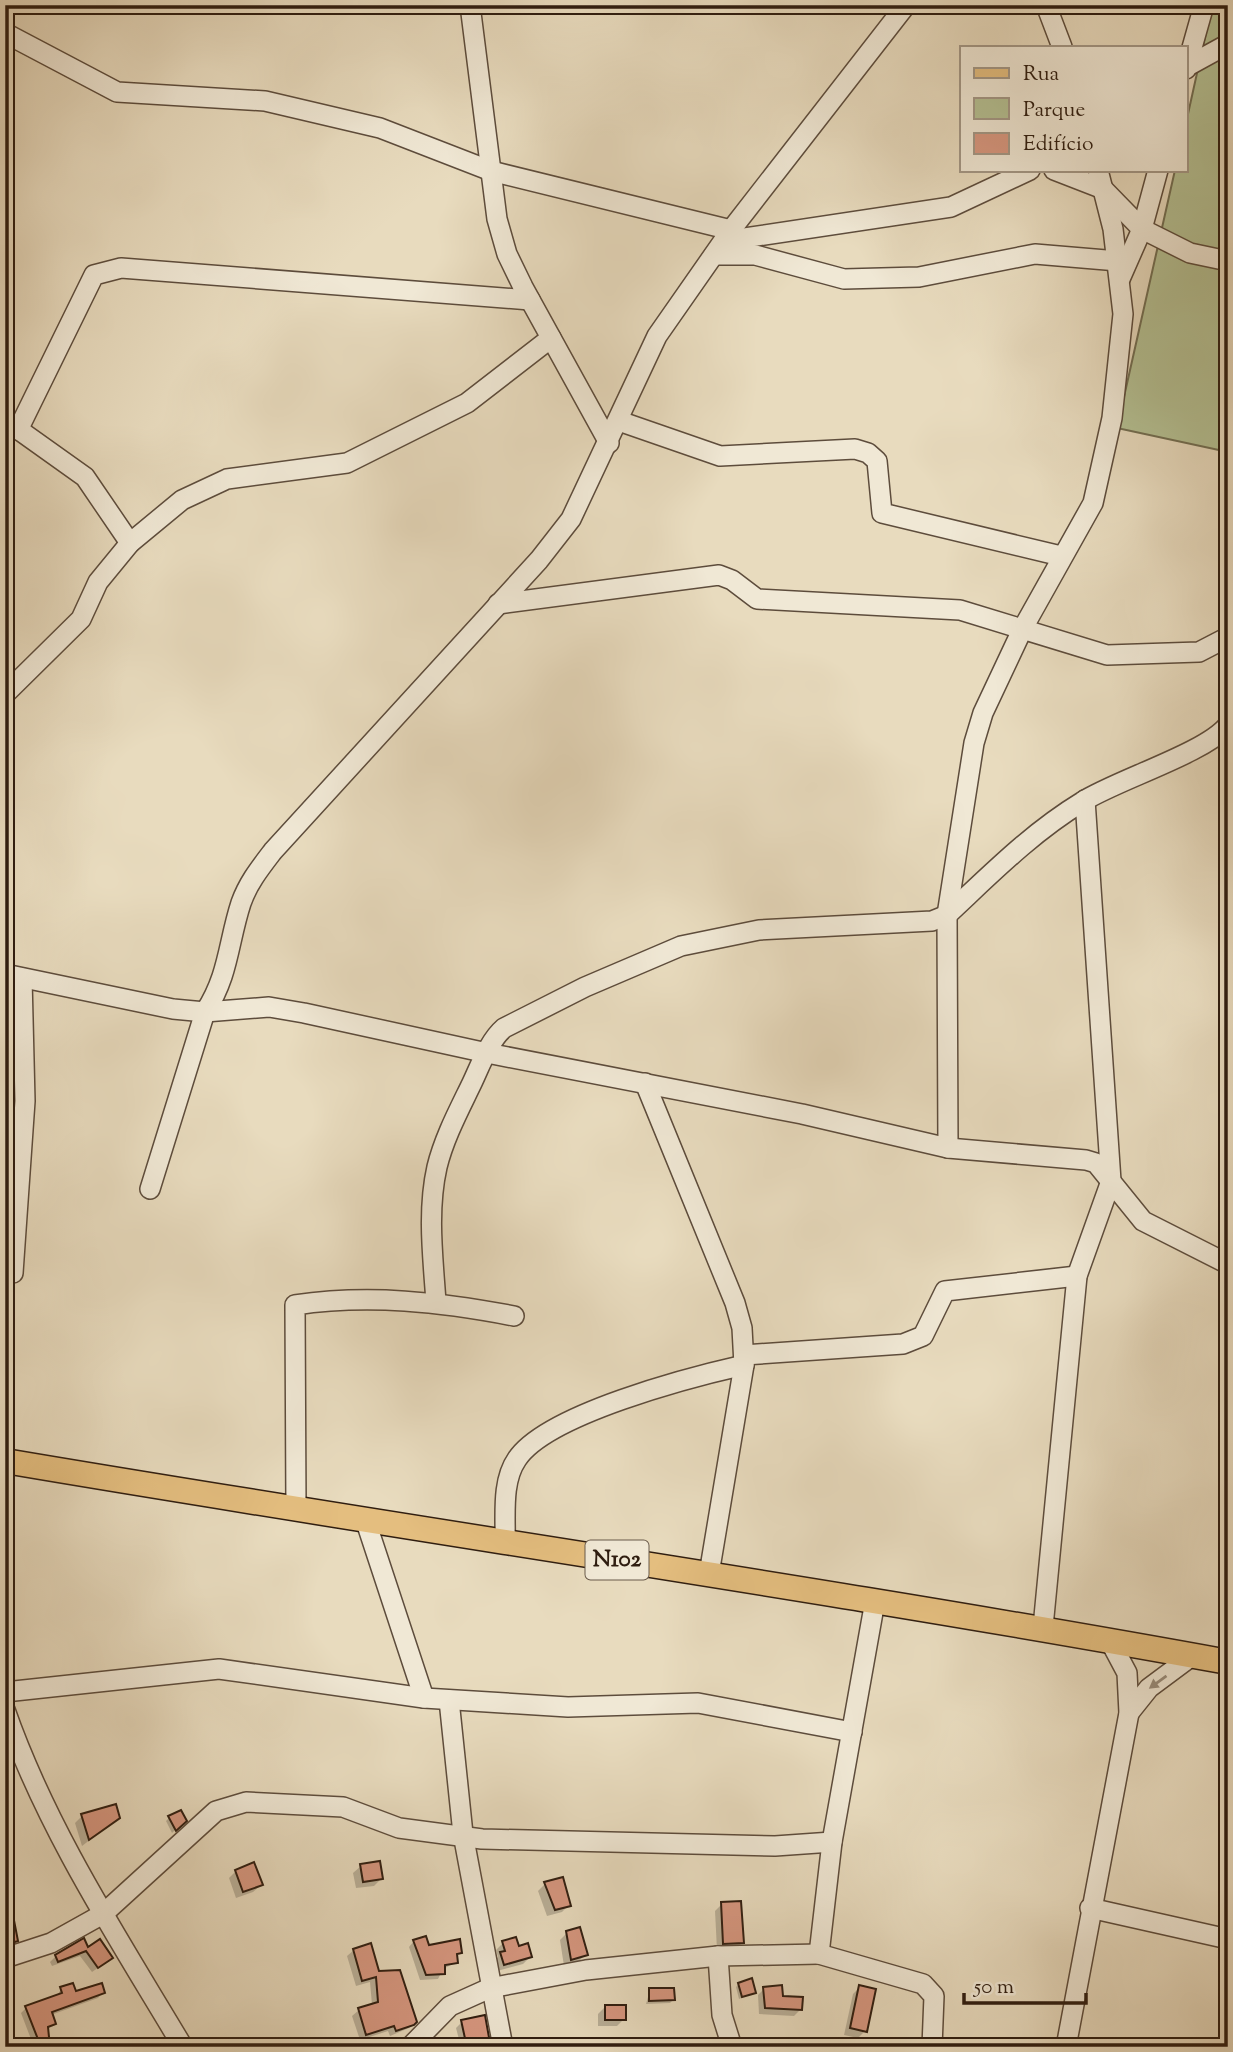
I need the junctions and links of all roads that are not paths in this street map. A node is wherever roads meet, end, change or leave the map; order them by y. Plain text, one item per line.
1 (470, 5) edge
2 (906, 5) edge
3 (1046, 5) edge
4 (1204, 5) edge
5 (5, 33) edge
6 (1228, 44) edge
7 (1062, 46) edge
8 (1188, 61) edge
9 (1188, 67) edge
10 (491, 171) junction
11 (1026, 172) edge
12 (1059, 172) edge
13 (1098, 172) edge
14 (1157, 172) edge
15 (1103, 190) junction
16 (1142, 229) junction
17 (723, 242) junction
18 (1228, 261) edge
19 (1119, 271) junction
20 (530, 300) junction
21 (551, 338) junction
22 (619, 421) junction
23 (12, 425) edge
24 (609, 443) junction
25 (130, 543) junction
26 (1061, 556) junction
27 (498, 604) junction
28 (1023, 628) junction
29 (1228, 637) edge
30 (5, 694) edge
31 (1228, 725) edge
32 (1085, 800) junction
33 (947, 915) junction
34 (14, 976) edge
35 (205, 1012) junction
36 (487, 1054) junction
37 (645, 1083) junction
38 (948, 1148) junction
39 (1111, 1181) junction
40 (150, 1189) dead end
41 (1228, 1264) edge
42 (13, 1273) dead end
43 (1077, 1276) junction
44 (436, 1301) junction
45 (514, 1316) dead end
46 (744, 1360) junction
47 (5, 1461) edge
48 (296, 1510) junction
49 (366, 1522) junction
50 (505, 1543) junction
51 (709, 1574) junction
52 (876, 1601) junction
53 (1043, 1627) junction
54 (1110, 1641) junction
55 (1192, 1656) junction
56 (1228, 1662) edge
57 (5, 1692) edge
58 (424, 1698) junction
59 (449, 1700) junction
60 (5, 1710) edge
61 (1129, 1713) junction
62 (852, 1731) junction
63 (463, 1834) junction
64 (832, 1842) junction
65 (1090, 1909) junction
66 (103, 1914) junction
67 (1228, 1939) edge
68 (819, 1954) junction
69 (718, 1956) junction
70 (5, 1958) edge
71 (490, 1988) junction
72 (183, 2047) edge
73 (410, 2047) edge
74 (503, 2047) edge
75 (732, 2047) edge
76 (932, 2047) edge
77 (1066, 2047) edge

1 - 10 street
2 - 17 street
3 - 7 street
4 - 8 street
5 - 10 street
6 - 9 street
10 - 17 street
10 - 20 street
11 - 17 street
12 - 15 street
13 - 15 street
14 - 16 street
15 - 16 street
15 - 19 street
16 - 18 street
16 - 19 street
17 - 19 street
17 - 22 street
19 - 26 street
20 - 21 street
20 - 23 street
21 - 24 street
21 - 25 street
22 - 24 street
22 - 26 street
23 - 25 street
24 - 27 street
25 - 30 street
26 - 28 street
27 - 28 street
27 - 35 street
28 - 29 street
28 - 33 street
31 - 32 street
32 - 33 street
32 - 39 street
33 - 36 street
33 - 38 street
34 - 35 street
34 - 42 street
35 - 36 street
35 - 40 street
36 - 37 street
36 - 44 street
37 - 38 street
37 - 46 street
38 - 39 street
39 - 41 street
39 - 43 street
43 - 46 street
43 - 53 street
44 - 45 street
44 - 48 street
46 - 50 street
46 - 51 street
47 - 48 main road, N102
48 - 49 main road, N102
49 - 50 main road, N102
49 - 58 street
50 - 51 main road, N102
51 - 52 main road, N102
52 - 53 main road, N102
52 - 62 street
53 - 54 main road, N102
54 - 55 main road, N102
54 - 61 street
55 - 56 main road, N102
55 -> 61 street
57 - 58 street
58 - 59 street
59 - 62 street
59 - 63 street
60 - 66 street
61 - 65 street
62 - 64 street
63 - 64 street
63 - 66 street
63 - 71 street
64 - 68 street
65 - 67 street
65 - 77 street
66 - 70 street
66 - 72 street
68 - 69 street
68 - 76 street
69 - 71 street
69 - 75 street
71 - 73 street
71 - 74 street

